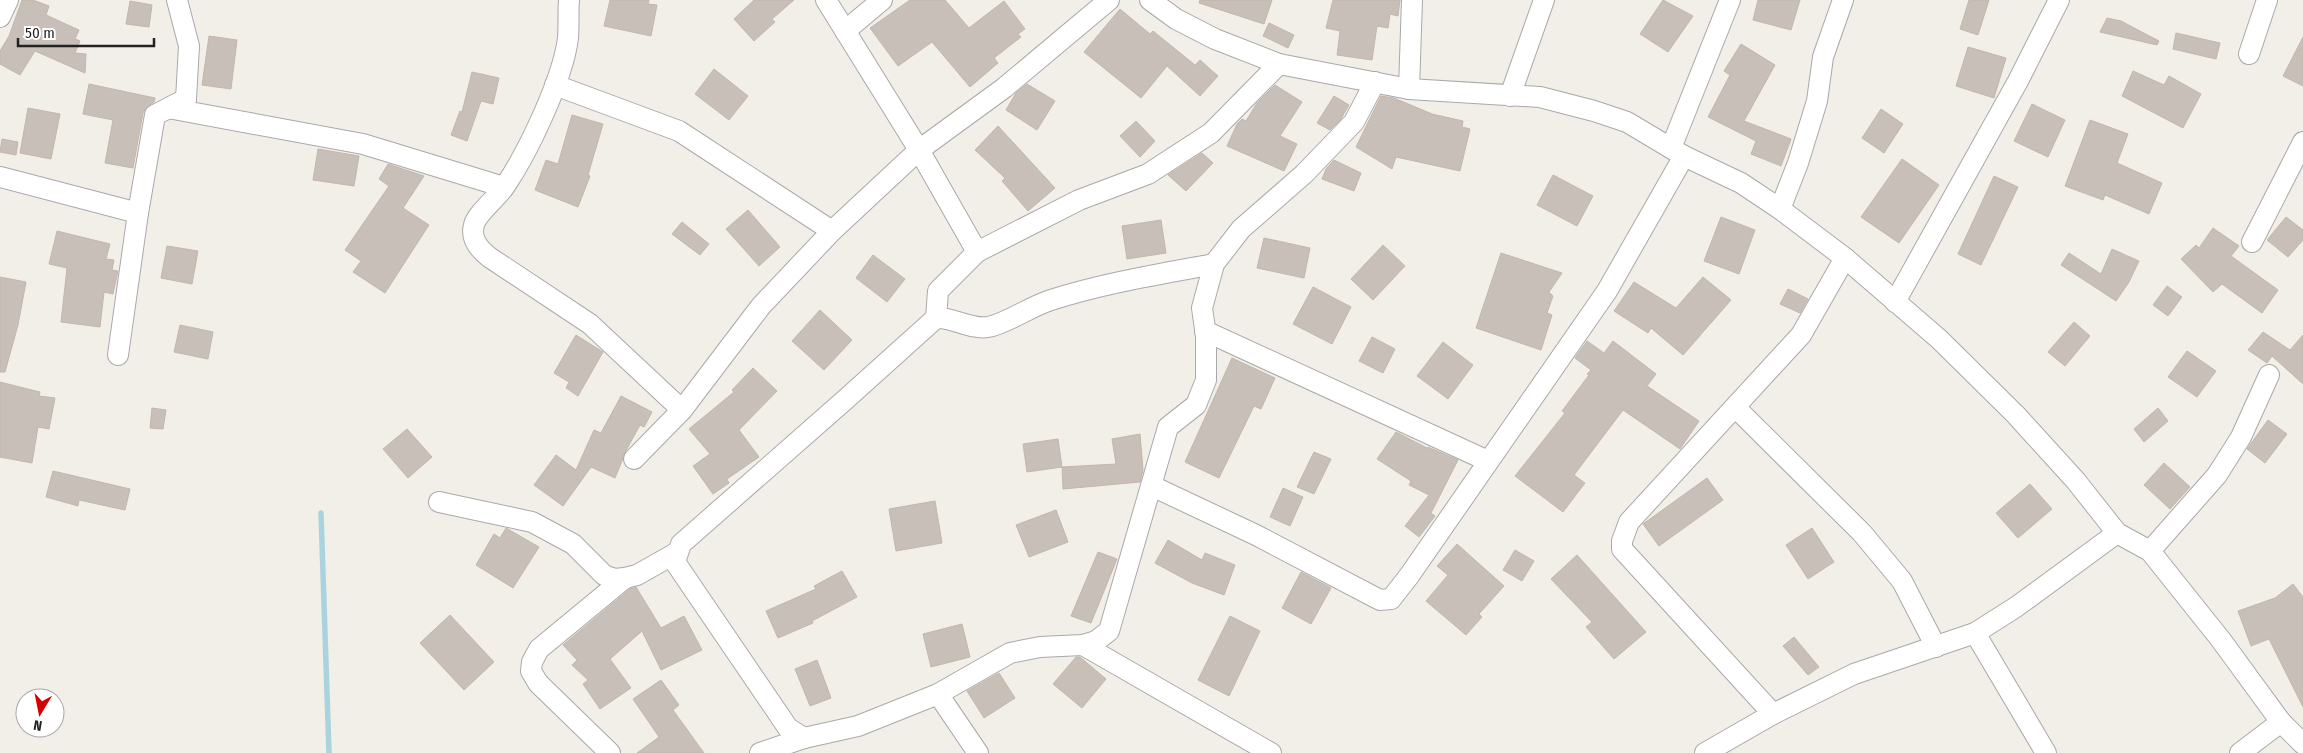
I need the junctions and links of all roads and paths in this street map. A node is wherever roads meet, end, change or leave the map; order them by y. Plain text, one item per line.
1 (8, 0) edge
2 (177, 0) edge
3 (569, 0) edge
4 (826, 0) edge
5 (882, 0) edge
6 (1109, 0) edge
7 (1150, 0) edge
8 (1412, 0) edge
9 (1544, 0) edge
10 (1730, 0) edge
11 (1843, 0) edge
12 (2059, 0) edge
13 (2268, 0) edge
14 (0, 17) edge
15 (844, 30) junction
16 (2249, 54) dead end
17 (1279, 64) junction
18 (1374, 82) junction
19 (555, 85) junction
20 (1409, 89) junction
21 (1510, 96) junction
22 (186, 99) junction
23 (2303, 142) edge
24 (919, 150) junction
25 (1678, 152) junction
26 (0, 177) edge
27 (504, 187) junction
28 (1780, 209) junction
29 (138, 212) junction
30 (832, 231) junction
31 (2252, 242) dead end
32 (977, 252) junction
33 (1845, 258) junction
34 (1214, 264) junction
35 (1895, 302) junction
36 (936, 318) junction
37 (1205, 331) junction
38 (118, 356) dead end
39 (2269, 375) dead end
40 (1736, 408) junction
41 (682, 410) junction
42 (634, 459) dead end
43 (1488, 461) junction
44 (1152, 486) junction
45 (439, 502) dead end
46 (2117, 533) junction
47 (2150, 550) junction
48 (676, 553) junction
49 (625, 578) junction
50 (1975, 633) junction
51 (1083, 645) junction
52 (1936, 647) junction
53 (938, 694) junction
54 (1773, 714) junction
55 (2281, 722) junction
56 (804, 738) junction
57 (2303, 744) edge
58 (767, 752) edge
59 (610, 753) edge
60 (978, 753) edge
61 (1271, 753) edge
62 (1705, 753) edge
63 (2046, 753) edge
64 (2240, 753) edge

1 - 14 street
2 - 22 street
3 - 19 street
4 - 15 street
5 - 15 street
6 - 24 street
7 - 17 street
8 - 20 street
9 - 21 street
10 - 25 street
11 - 28 street
12 - 35 street
13 - 16 street
15 - 24 street
17 - 18 street
17 - 32 street
18 - 20 street
18 - 34 street
19 - 27 street
19 - 30 street
20 - 21 street
21 - 25 street
22 - 27 street
22 - 29 street
23 - 31 street
24 - 30 street
24 - 32 street
25 - 28 street
25 - 43 street
26 - 29 street
27 - 41 street
28 - 33 street
29 - 38 street
30 - 41 street
32 - 36 street
33 - 35 street
33 - 40 street
34 - 36 street
34 - 37 street
35 - 46 street
36 - 48 street
37 - 43 street
37 - 44 street
39 - 47 street
40 - 52 street
40 - 54 street
41 - 42 street
43 - 44 street
44 - 51 street
45 - 49 street
46 - 47 street
46 - 50 street
47 - 55 street
48 - 49 street
48 - 56 street
49 - 59 street
50 - 52 street
50 - 63 street
51 - 53 street
51 - 61 street
52 - 54 street
53 - 56 street
53 - 60 street
54 - 62 street
55 - 57 street
55 - 64 street
56 - 58 street

